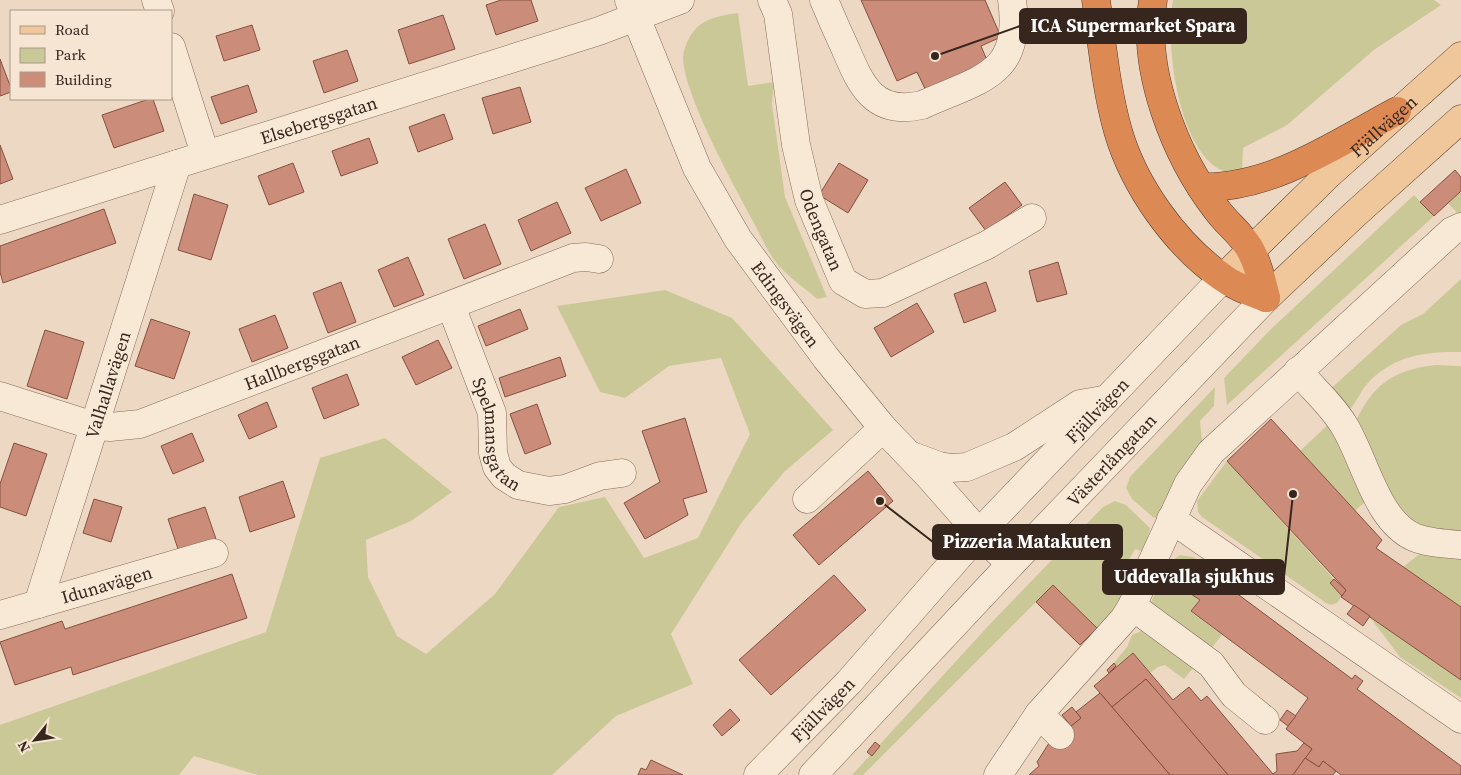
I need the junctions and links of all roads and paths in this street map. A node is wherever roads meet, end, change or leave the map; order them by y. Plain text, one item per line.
1 (680, 0) edge
2 (772, 0) edge
3 (824, 0) edge
4 (1012, 0) edge
5 (1096, 0) edge
6 (1153, 0) edge
7 (633, 9) edge
8 (172, 50) edge
9 (1456, 60) edge
10 (1397, 111) junction
11 (1461, 119) edge
12 (206, 154) junction
13 (177, 164) junction
14 (1201, 187) junction
15 (1032, 218) dead end
16 (0, 220) edge
17 (1461, 227) edge
18 (1251, 250) junction
19 (599, 259) dead end
20 (1223, 278) junction
21 (1266, 298) junction
22 (451, 306) junction
23 (1298, 372) junction
24 (0, 396) edge
25 (1106, 400) junction
26 (94, 426) junction
27 (883, 428) junction
28 (909, 454) junction
29 (622, 473) dead end
30 (807, 499) dead end
31 (1171, 519) junction
32 (979, 534) junction
33 (1461, 545) edge
34 (214, 553) dead end
35 (1010, 564) junction
36 (38, 604) junction
37 (1132, 606) junction
38 (0, 615) edge
39 (1039, 714) junction
40 (1461, 719) edge
41 (1265, 720) dead end
42 (1060, 735) dead end
43 (758, 775) edge
44 (813, 775) edge
45 (998, 775) edge

1 - 7 street
2 - 15 street, Odengatan
3 - 4 street
5 - 20 highway
6 - 14 highway
7 - 12 street, Elsebergsgatan
7 - 27 street, Edingsvägen
8 - 12 street
9 - 10 main road, Fjällvägen
10 - 14 highway
10 - 18 main road, Fjällvägen
11 - 21 main road
12 - 13 street, Elsebergsgatan
13 - 16 street, Elsebergsgatan
13 - 26 street, Valhallavägen
14 - 18 highway
17 - 23 street
18 - 20 main road, Fjällvägen
18 - 21 highway
19 - 22 street, Hallbergsgatan
20 - 21 highway
20 - 25 street, Fjällvägen
21 - 35 street, Västerlångatan
22 - 26 street, Hallbergsgatan
22 - 29 street, Spelmansgatan
23 - 31 street
23 - 33 street
24 - 26 street, Hallbergsgatan
25 - 28 street
25 - 32 street, Fjällvägen
26 - 36 street, Valhallavägen
27 - 28 street, Edingsvägen
27 - 30 street
28 - 32 street, Edingsvägen
31 - 37 street
31 - 40 street
32 - 35 street, Edingsvägen
32 - 43 street, Fjällvägen
34 - 36 street, Idunavägen
35 - 44 street, Västerlångatan
36 - 38 street, Idunavägen
37 - 39 street
37 - 41 street
39 - 42 street
39 - 45 street

